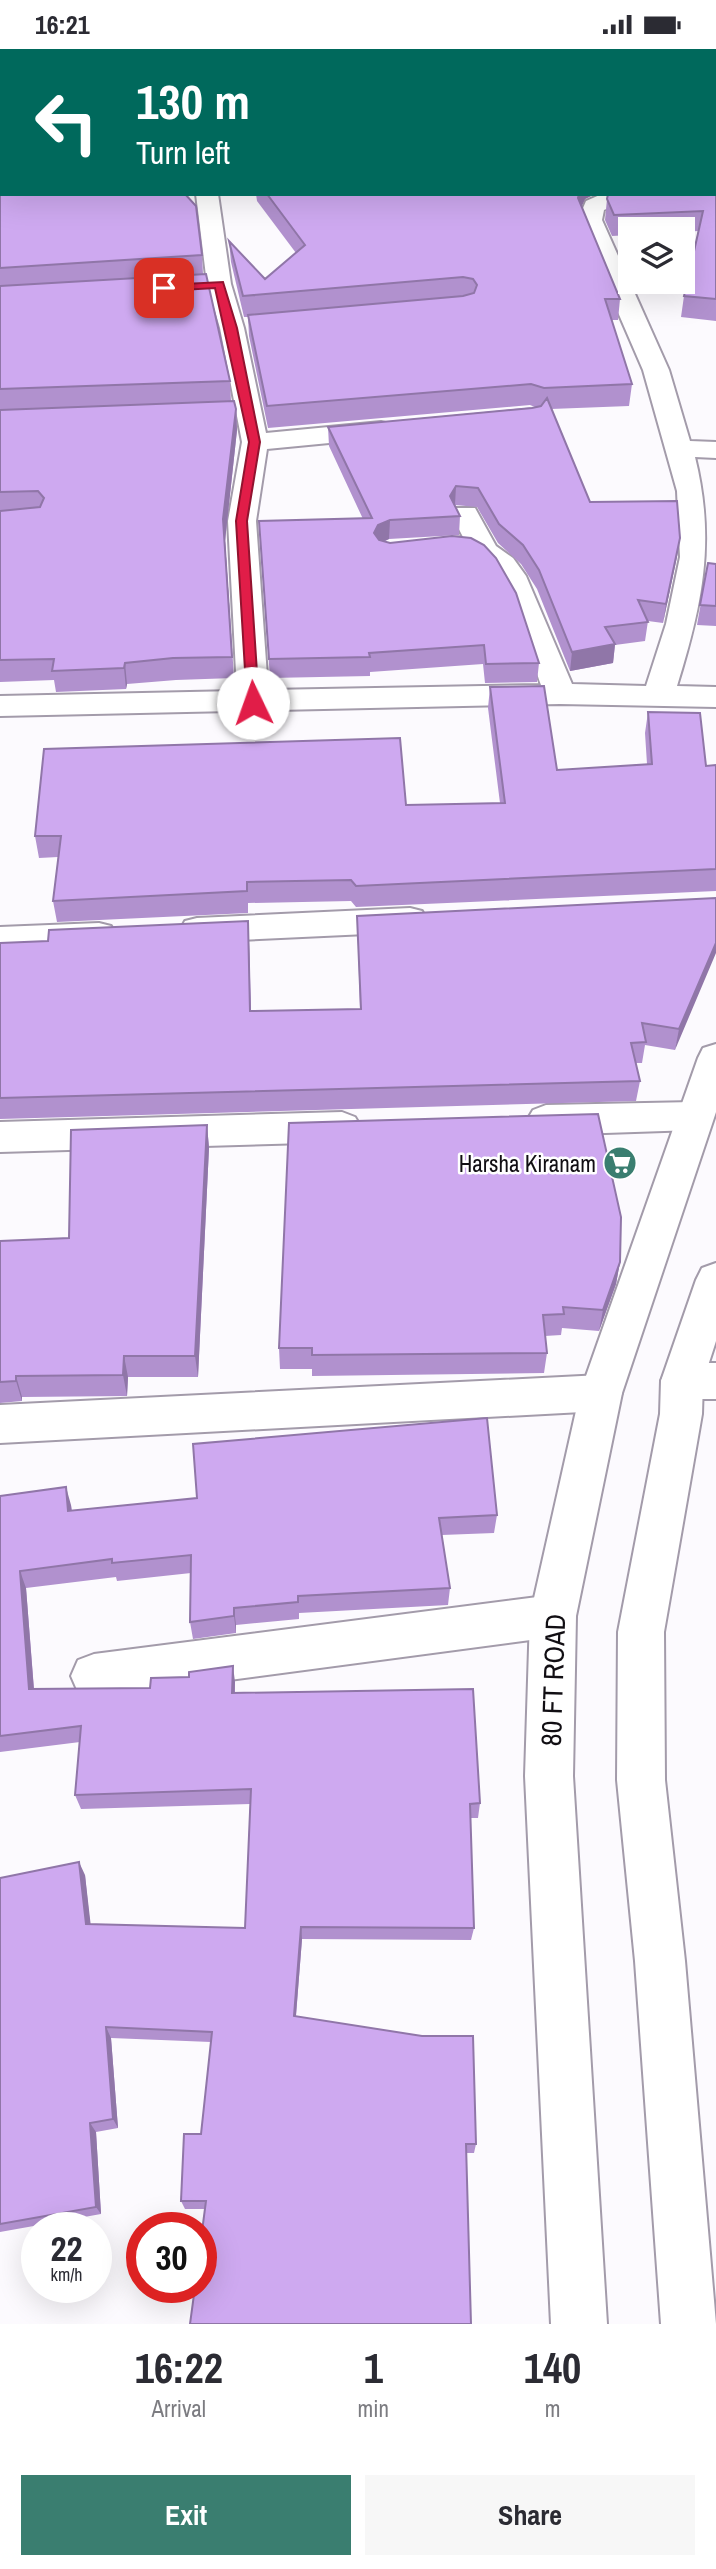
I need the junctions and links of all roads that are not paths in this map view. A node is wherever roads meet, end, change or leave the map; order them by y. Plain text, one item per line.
1 (206, 196) edge
2 (617, 196) edge
3 (219, 285) junction
4 (192, 286) edge
5 (259, 326) edge
6 (232, 328) junction
7 (249, 411) junction
8 (221, 412) edge
9 (410, 427) edge
10 (255, 442) junction
11 (678, 448) junction
12 (716, 450) edge
13 (466, 514) dead end
14 (417, 549) edge
15 (484, 549) junction
16 (560, 694) junction
17 (659, 694) junction
18 (716, 697) edge
19 (253, 703) junction
20 (0, 706) edge
21 (441, 918) edge
22 (165, 932) edge
23 (124, 933) edge
24 (0, 939) edge
25 (716, 1058) edge
26 (694, 1116) junction
27 (513, 1121) edge
28 (375, 1125) edge
29 (0, 1137) edge
30 (716, 1280) edge
31 (699, 1381) edge
32 (601, 1392) junction
33 (0, 1424) edge
34 (553, 1616) junction
35 (94, 1676) dead end
36 (579, 2324) edge
37 (689, 2324) edge

1 - 3 street
2 - 11 street
3 - 4 street
3 - 6 street
5 - 6 street
6 - 7 street
7 - 8 street
7 - 10 street
9 - 10 street
10 - 19 street
11 - 12 street
11 - 17 street
13 - 15 street
14 - 15 street
15 - 16 street
16 - 17 street
16 - 19 street
17 - 18 street
19 - 20 street
21 - 22 street
23 - 24 street
25 - 26 street, 80 FT ROAD
26 - 27 street
26 - 32 street, 80 FT ROAD
28 - 29 street
30 - 31 street
31 - 37 street
32 - 33 street
32 - 34 street, 80 FT ROAD
34 - 35 street
34 - 36 street, 80 FT ROAD

